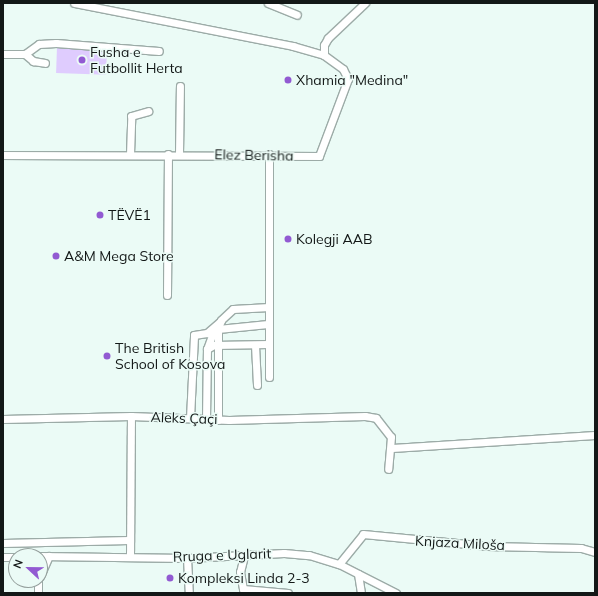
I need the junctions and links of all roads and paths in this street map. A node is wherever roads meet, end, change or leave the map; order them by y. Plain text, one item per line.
1 (74, 3) edge
2 (268, 3) edge
3 (365, 3) edge
4 (297, 15) dead end
5 (159, 51) dead end
6 (3, 54) edge
7 (25, 54) junction
8 (324, 55) junction
9 (45, 63) dead end
10 (180, 86) dead end
11 (148, 111) dead end
12 (130, 154) junction
13 (168, 154) junction
14 (179, 154) junction
15 (269, 154) junction
16 (3, 155) edge
17 (167, 295) dead end
18 (268, 307) junction
19 (221, 320) junction
20 (268, 324) junction
21 (218, 329) junction
22 (268, 344) junction
23 (255, 345) junction
24 (218, 346) junction
25 (207, 348) junction
26 (269, 377) dead end
27 (257, 385) dead end
28 (130, 416) junction
29 (3, 418) edge
30 (190, 418) junction
31 (206, 419) junction
32 (218, 420) junction
33 (595, 434) edge
34 (392, 448) junction
35 (388, 469) dead end
36 (129, 540) junction
37 (3, 543) edge
38 (595, 552) edge
39 (49, 556) edge
40 (130, 556) junction
41 (244, 556) junction
42 (187, 558) junction
43 (339, 564) junction
44 (358, 574) junction
45 (189, 593) edge
46 (288, 593) edge
47 (361, 593) edge
48 (396, 593) edge

1 - 8 street
2 - 4 street
3 - 8 street
5 - 7 street
6 - 7 street
7 - 9 street
8 - 15 street, Elez Berisha
10 - 14 street
11 - 12 street
12 - 13 street, Elez Berisha
12 - 16 street, Elez Berisha
13 - 14 street, Elez Berisha
13 - 17 street
14 - 15 street, Elez Berisha
15 - 18 street
18 - 19 street
18 - 20 street
19 - 21 street
19 - 30 street
20 - 21 street
20 - 22 street
21 - 24 street
21 - 25 street
22 - 23 street
22 - 26 street
23 - 24 street
23 - 27 street
24 - 25 street
24 - 32 street
25 - 31 street
28 - 29 street, Aleks Çaçi
28 - 30 street, Aleks Çaçi
28 - 36 street
30 - 31 street, Aleks Çaçi
31 - 32 street, Aleks Çaçi
32 - 34 street, Aleks Çaçi
33 - 34 street
34 - 35 street
36 - 37 street
36 - 40 street
38 - 43 street, Knjaza Miloša
39 - 40 street, Rruga e Uglarit
40 - 42 street, Rruga e Uglarit
41 - 42 street, Rruga e Uglarit
41 - 43 street, Rruga e Uglarit
41 - 46 street
42 - 45 street
43 - 44 street, Rruga e Uglarit
44 - 47 street
44 - 48 street, Rruga e Uglarit

